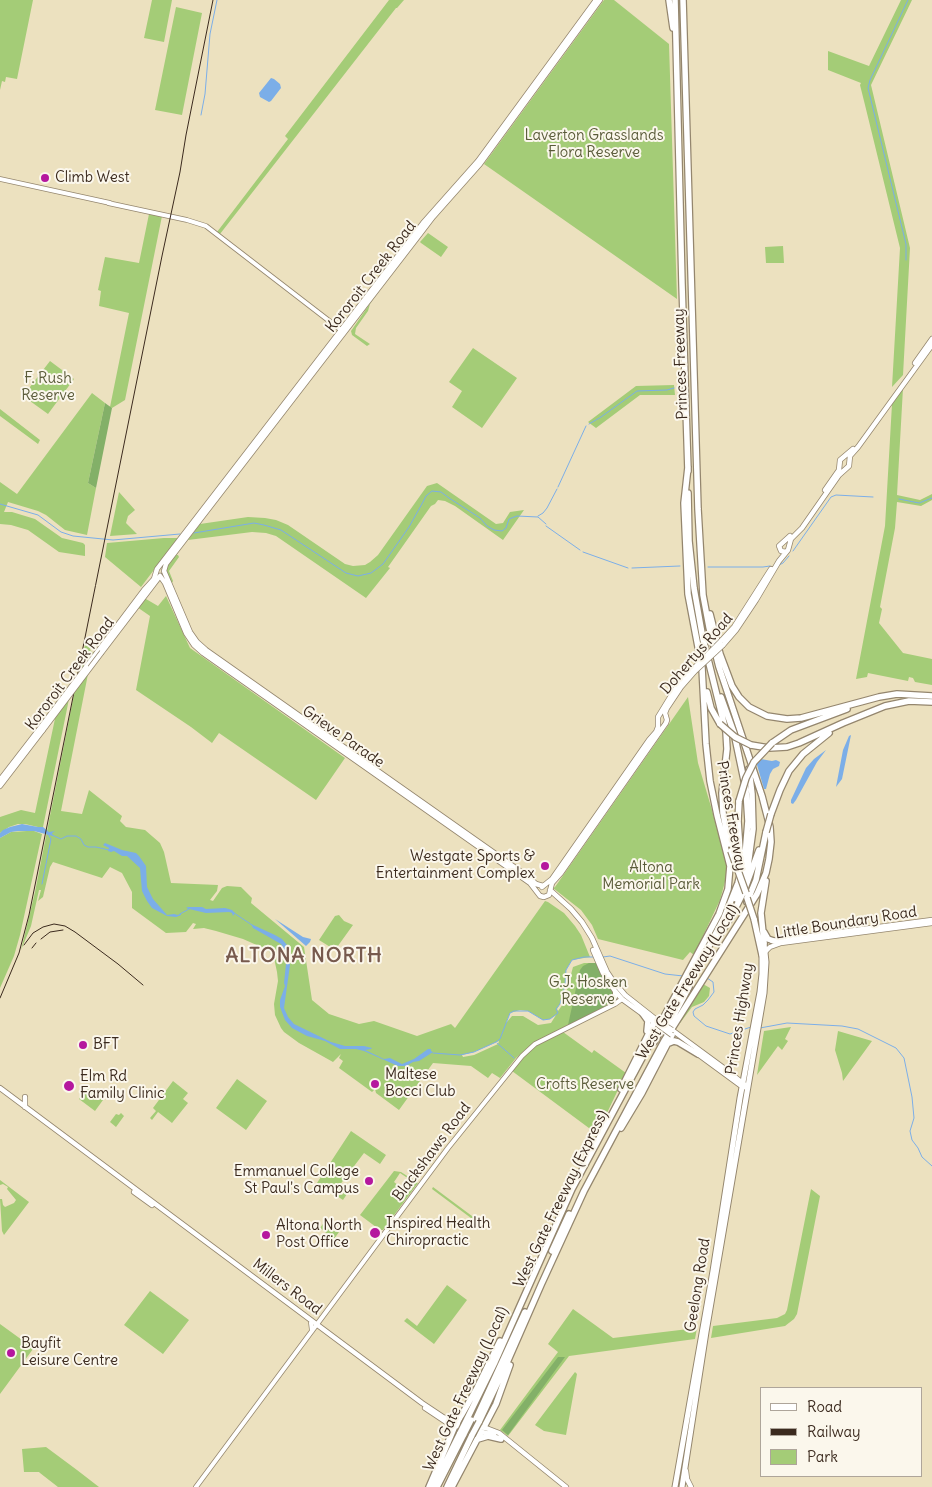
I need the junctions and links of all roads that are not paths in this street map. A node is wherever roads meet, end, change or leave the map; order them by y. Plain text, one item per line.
1 (596, 0) edge
2 (600, 0) edge
3 (669, 0) edge
4 (675, 0) edge
5 (683, 0) edge
6 (570, 38) junction
7 (676, 50) junction
8 (0, 179) edge
9 (383, 278) junction
10 (345, 324) junction
11 (334, 326) junction
12 (343, 331) junction
13 (932, 339) edge
14 (330, 344) junction
15 (932, 345) edge
16 (263, 437) junction
17 (843, 458) junction
18 (849, 461) junction
19 (840, 466) junction
20 (688, 467) junction
21 (846, 468) junction
22 (206, 509) junction
23 (689, 541) junction
24 (782, 543) junction
25 (789, 546) junction
26 (780, 550) junction
27 (786, 552) junction
28 (700, 565) junction
29 (157, 571) junction
30 (164, 571) junction
31 (159, 578) junction
32 (703, 639) junction
33 (722, 643) junction
34 (100, 651) junction
35 (694, 670) junction
36 (932, 696) edge
37 (909, 698) junction
38 (932, 702) edge
39 (657, 720) junction
40 (666, 721) junction
41 (738, 723) junction
42 (42, 729) junction
43 (0, 771) edge
44 (7, 772) junction
45 (0, 780) edge
46 (0, 786) edge
47 (605, 807) junction
48 (599, 816) junction
49 (766, 832) junction
50 (771, 842) junction
51 (543, 886) junction
52 (550, 890) junction
53 (539, 894) junction
54 (726, 906) junction
55 (754, 919) junction
56 (932, 921) edge
57 (763, 930) junction
58 (774, 941) junction
59 (715, 942) junction
60 (764, 943) junction
61 (781, 943) junction
62 (698, 954) junction
63 (764, 954) junction
64 (601, 964) junction
65 (698, 969) junction
66 (689, 984) junction
67 (615, 991) junction
68 (622, 998) junction
69 (612, 1003) junction
70 (606, 1008) junction
71 (643, 1014) junction
72 (656, 1022) junction
73 (671, 1032) junction
74 (754, 1036) junction
75 (666, 1042) junction
76 (643, 1046) junction
77 (699, 1052) junction
78 (724, 1070) junction
79 (745, 1072) junction
80 (736, 1082) junction
81 (744, 1086) junction
82 (0, 1090) edge
83 (12, 1097) junction
84 (740, 1098) junction
85 (25, 1107) junction
86 (609, 1119) junction
87 (725, 1215) junction
88 (534, 1274) junction
89 (525, 1322) junction
90 (316, 1326) junction
91 (412, 1397) junction
92 (690, 1418) junction
93 (473, 1420) junction
94 (454, 1424) junction
95 (485, 1429) junction
96 (468, 1436) junction
97 (502, 1439) junction
98 (685, 1467) junction
99 (681, 1486) edge
100 (196, 1487) edge
101 (428, 1487) edge
102 (433, 1487) edge
103 (439, 1487) edge
104 (447, 1487) edge
105 (452, 1487) edge
106 (565, 1487) edge
107 (691, 1487) edge

1 - 6 main road, Kororoit Creek Road
2 - 6 main road, Kororoit Creek Road
3 - 7 highway
4 - 7 highway, Princes Freeway
5 - 28 highway, Princes Freeway
6 - 9 main road, Kororoit Creek Road
7 - 20 highway, Princes Freeway
8 - 11 main road
9 - 10 main road, Kororoit Creek Road
9 - 12 main road, Kororoit Creek Road
10 - 11 main road
10 - 12 main road, Kororoit Creek Road
11 - 12 main road
11 - 14 main road
12 - 14 main road, Kororoit Creek Road
12 - 16 main road, Kororoit Creek Road
13 - 17 main road
14 - 16 main road, Kororoit Creek Road
15 - 18 main road
16 - 22 main road, Kororoit Creek Road
17 - 18 main road
17 - 19 main road
18 - 21 main road
19 - 21 main road
19 - 24 main road
20 - 23 highway, Princes Freeway
20 - 62 highway, Princes Freeway
21 - 25 main road
22 - 29 main road, Kororoit Creek Road
22 - 30 main road, Kororoit Creek Road
23 - 32 highway, Princes Freeway
23 - 37 highway, bridge
24 - 25 main road
24 - 26 main road
25 - 27 main road
26 - 27 main road
26 - 33 main road, Dohertys Road
27 - 33 main road, Dohertys Road
28 - 37 highway
28 - 41 highway, Princes Freeway
29 - 30 main road
29 - 31 main road
29 - 34 main road, Kororoit Creek Road
30 - 31 main road, Kororoit Creek Road
30 - 51 main road, Grieve Parade
31 - 34 main road, Kororoit Creek Road
31 - 53 main road, Grieve Parade
32 - 55 highway, bridge
32 - 65 highway, West Gate Freeway (Express)
33 - 35 main road, Dohertys Road, bridge
34 - 42 main road, Kororoit Creek Road, bridge
35 - 39 main road, Dohertys Road
35 - 40 main road, Dohertys Road
36 - 37 highway
37 - 38 highway
37 - 49 highway, bridge
37 - 54 highway, bridge
39 - 40 main road
39 - 40 main road
39 - 47 main road, Dohertys Road
40 - 47 main road, Dohertys Road
41 - 50 highway, West Gate Freeway (Local)
41 - 59 highway, West Gate Freeway (Express)
42 - 44 main road, Kororoit Creek Road
42 - 46 main road, Kororoit Creek Road
43 - 44 main road
44 - 45 main road, Kororoit Creek Road
47 - 48 main road, Dohertys Road
48 - 51 main road, Dohertys Road
48 - 52 main road, Dohertys Road
49 - 59 highway
49 - 65 highway
50 - 57 highway
50 - 65 highway, West Gate Freeway (Local)
51 - 52 main road
51 - 53 main road
52 - 53 main road
52 - 64 main road
54 - 62 highway
54 - 65 highway
55 - 60 highway
55 - 63 highway
56 - 58 main road, Little Boundary Road
56 - 61 main road, Little Boundary Road
57 - 58 highway
57 - 60 highway
58 - 60 main road, Little Boundary Road
59 - 65 highway, West Gate Freeway (Express)
60 - 61 main road
60 - 63 highway, Princes Highway
61 - 63 main road, Little Boundary Road
62 - 65 highway, West Gate Freeway (Local)
63 - 74 highway, Princes Highway
64 - 67 main road
64 - 68 main road
65 - 66 highway, West Gate Freeway (Express)
65 - 66 highway, West Gate Freeway (Local)
66 - 75 highway
66 - 86 highway, West Gate Freeway (Local)
66 - 93 highway, West Gate Freeway (Express)
66 - 93 highway, West Gate Freeway (Express)
67 - 68 main road
67 - 69 main road
68 - 69 main road, Blackshaws Road
68 - 70 main road, Blackshaws Road
68 - 71 main road
68 - 72 main road
69 - 70 main road, Blackshaws Road
70 - 90 main road, Blackshaws Road
71 - 72 main road
71 - 76 highway
72 - 73 main road, bridge
72 - 76 highway
73 - 75 highway
73 - 77 main road
74 - 79 highway, Princes Highway
74 - 81 highway, Princes Highway
75 - 77 highway
75 - 89 highway, West Gate Freeway (Local)
76 - 86 highway
77 - 78 main road
78 - 79 main road
78 - 80 main road
78 - 81 main road
79 - 81 highway, Princes Highway
80 - 81 main road
80 - 84 main road
81 - 84 highway, Geelong Road
81 - 87 highway, Geelong Road
82 - 83 main road, Millers Road
82 - 90 main road, Millers Road
83 - 85 main road, Millers Road
83 - 85 main road
84 - 87 highway, Geelong Road
85 - 90 main road, Millers Road
86 - 88 highway, West Gate Freeway (Local)
87 - 92 highway, Geelong Road
88 - 93 highway, West Gate Freeway (Local)
88 - 94 highway
89 - 93 highway, West Gate Freeway (Local)
89 - 95 highway
90 - 91 main road, Millers Road
90 - 100 main road, Blackshaws Road
91 - 94 main road, Millers Road
91 - 94 main road, Millers Road
92 - 98 highway, Geelong Road
92 - 99 highway, Geelong Road
93 - 96 highway, West Gate Freeway (Express), bridge
94 - 95 main road, Millers Road
94 - 101 highway
95 - 96 highway
95 - 97 main road, Millers Road
95 - 106 main road, Millers Road
96 - 97 highway
96 - 102 highway, West Gate Freeway (Local)
96 - 103 highway, West Gate Freeway (Express)
96 - 104 highway, West Gate Freeway (Local)
96 - 105 highway
97 - 106 main road, Millers Road
98 - 99 highway, Geelong Road
98 - 107 main road
99 - 107 main road

